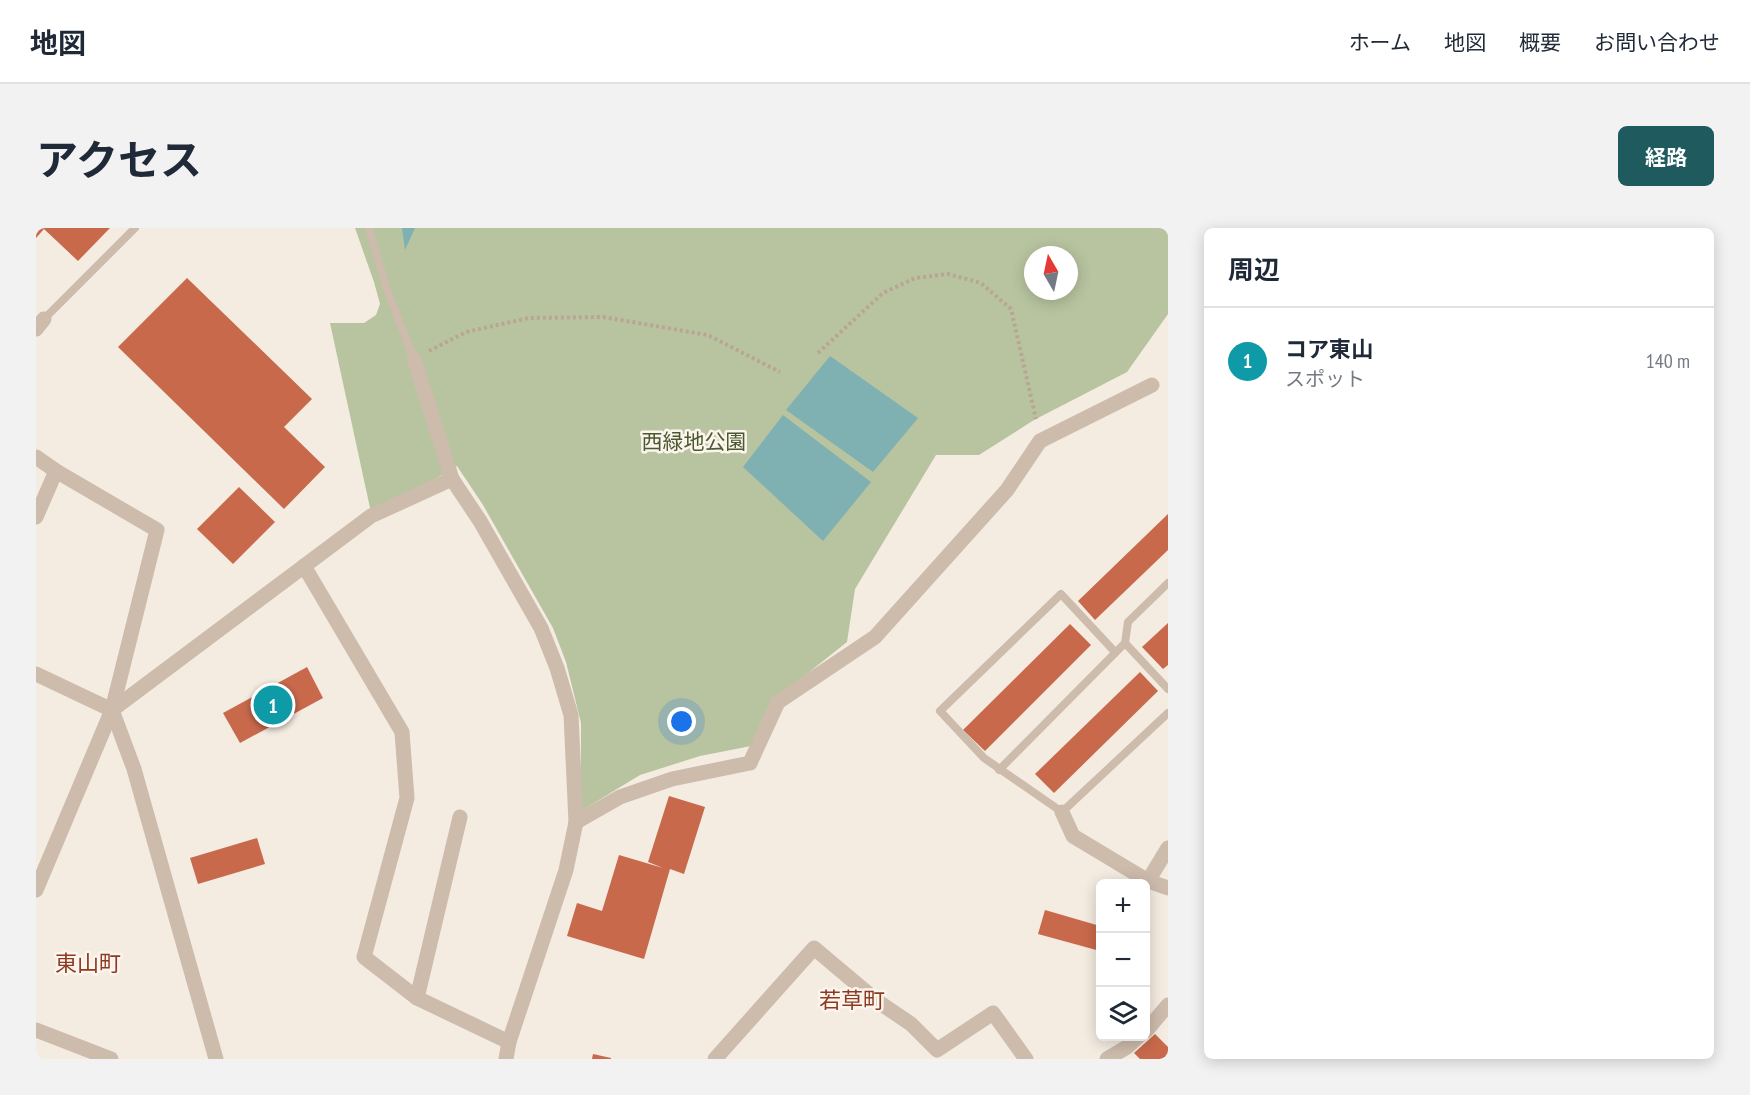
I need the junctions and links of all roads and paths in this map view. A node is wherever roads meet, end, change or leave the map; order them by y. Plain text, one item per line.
1 (135, 228) edge
2 (369, 228) edge
3 (40, 324) edge
4 (818, 353) dead end
5 (414, 359) junction
6 (780, 372) dead end
7 (1152, 386) dead end
8 (1036, 419) dead end
9 (36, 457) edge
10 (56, 471) junction
11 (452, 479) junction
12 (36, 517) edge
13 (304, 566) junction
14 (1168, 583) edge
15 (1125, 643) junction
16 (1115, 652) junction
17 (36, 674) edge
18 (1168, 689) edge
19 (112, 710) junction
20 (1168, 713) edge
21 (999, 770) junction
22 (1062, 812) junction
23 (460, 817) dead end
24 (576, 822) junction
25 (1168, 848) edge
26 (1145, 879) edge
27 (1149, 879) edge
28 (1150, 882) edge
29 (1168, 888) edge
30 (36, 890) edge
31 (417, 998) junction
32 (1168, 1005) edge
33 (1150, 1026) edge
34 (36, 1030) edge
35 (1134, 1041) edge
36 (509, 1042) junction
37 (111, 1059) edge
38 (216, 1059) edge
39 (506, 1059) edge
40 (715, 1059) edge
41 (1026, 1059) edge
42 (1107, 1059) edge

1 - 3 lane
2 - 5 lane
4 - 8 path
5 - 6 path
5 - 11 street
7 - 24 street
9 - 10 street
10 - 12 street
10 - 19 street
11 - 13 street
11 - 24 street
13 - 19 street
13 - 31 street
14 - 15 lane
15 - 16 lane
15 - 18 lane
16 - 21 lane
16 - 21 lane
17 - 19 street
19 - 30 street
19 - 38 street
20 - 22 lane
21 - 22 lane
22 - 26 street
23 - 31 street
24 - 36 street
25 - 27 street
28 - 29 street
31 - 36 street
32 - 33 street
34 - 37 street
35 - 42 street
36 - 39 street
40 - 41 street

